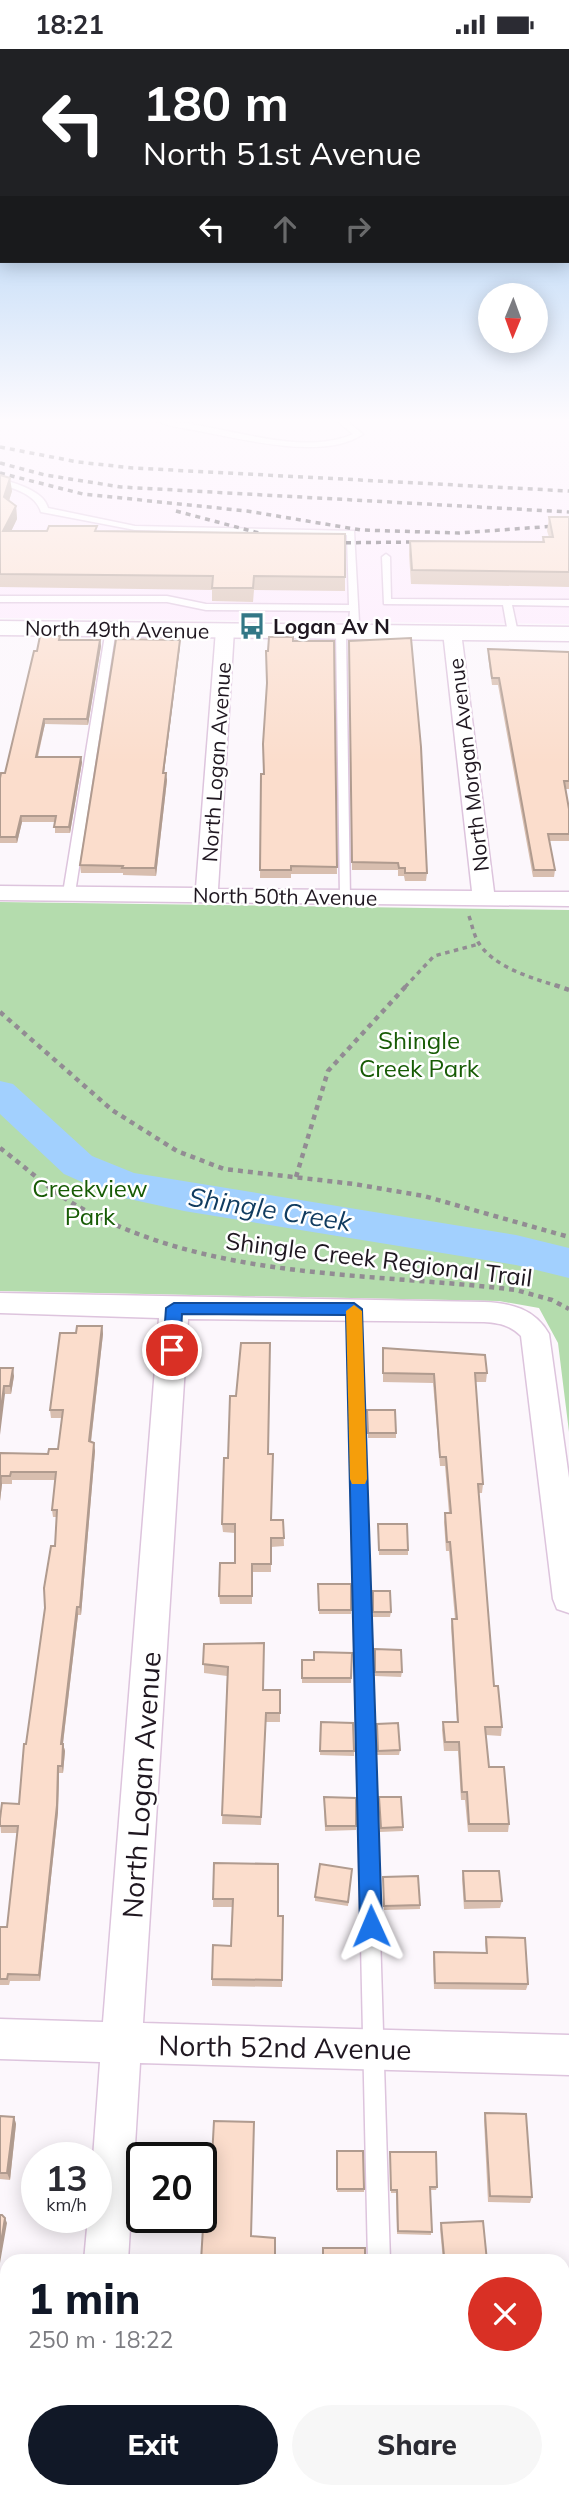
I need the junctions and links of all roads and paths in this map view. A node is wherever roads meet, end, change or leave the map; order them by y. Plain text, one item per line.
1 (351, 535) edge
2 (386, 557) dead end
3 (0, 599) edge
4 (508, 603) junction
5 (569, 603) edge
6 (354, 608) junction
7 (0, 629) edge
8 (111, 629) junction
9 (225, 630) junction
10 (341, 631) junction
11 (452, 632) junction
12 (513, 633) junction
13 (569, 634) edge
14 (0, 893) edge
15 (69, 893) junction
16 (207, 894) junction
17 (346, 897) junction
18 (475, 898) junction
19 (569, 899) edge
20 (479, 944) junction
21 (569, 990) edge
22 (0, 1012) edge
23 (0, 1149) edge
24 (296, 1177) junction
25 (569, 1237) edge
26 (0, 1303) edge
27 (174, 1308) junction
28 (354, 1309) junction
29 (569, 1309) edge
30 (569, 1599) edge
31 (0, 2039) edge
32 (124, 2042) junction
33 (374, 2049) junction
34 (569, 2055) edge
35 (107, 2254) edge
36 (379, 2254) edge

1 - 6 lane
2 - 4 lane
3 - 6 lane
4 - 5 lane
4 - 12 lane
6 - 10 lane
7 - 8 street, North 49th Avenue
8 - 9 street, North 49th Avenue
8 - 15 lane
9 - 10 street, North 49th Avenue
9 - 16 street, North Logan Avenue
10 - 11 street, North 49th Avenue
10 - 17 lane
11 - 12 street, North 49th Avenue
11 - 18 street, North Morgan Avenue
12 - 13 street, North 49th Avenue
14 - 15 street, North 50th Avenue
15 - 16 street, North 50th Avenue
16 - 17 street, North 50th Avenue
17 - 18 street, North 50th Avenue
18 - 19 street, North 50th Avenue
18 - 20 path
20 - 21 path
20 - 24 path
22 - 24 path
23 - 29 path, Shingle Creek Regional Trail
24 - 25 path
26 - 27 street
27 - 28 street
27 - 32 street, North Logan Avenue
28 - 30 street
28 - 33 lane
31 - 32 street, North 52nd Avenue
32 - 33 street, North 52nd Avenue
32 - 35 street, North Logan Avenue
33 - 34 street, North 52nd Avenue
33 - 36 lane

